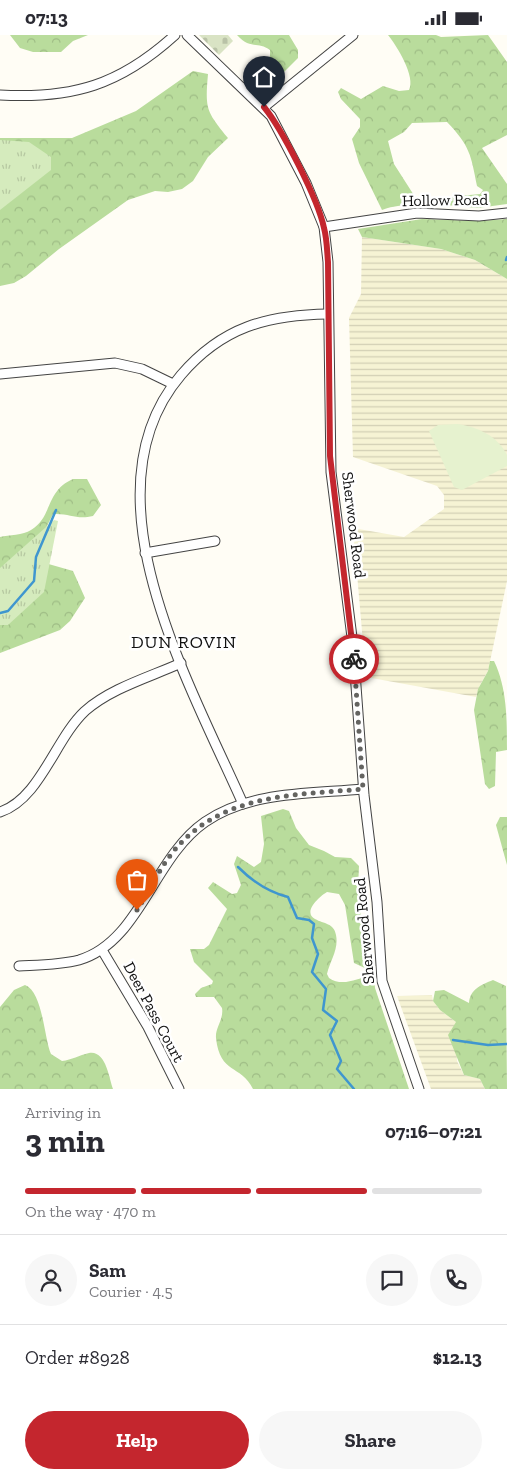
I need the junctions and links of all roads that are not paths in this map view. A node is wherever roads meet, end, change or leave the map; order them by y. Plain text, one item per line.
1 (175, 35) edge
2 (187, 35) edge
3 (353, 35) edge
4 (0, 95) edge
5 (264, 107) junction
6 (507, 213) edge
7 (324, 227) junction
8 (328, 313) junction
9 (0, 374) edge
10 (173, 384) junction
11 (215, 541) dead end
12 (145, 553) junction
13 (181, 663) junction
14 (363, 789) junction
15 (243, 804) junction
16 (0, 812) edge
17 (102, 949) junction
18 (18, 966) dead end
19 (179, 1089) edge
20 (419, 1089) edge

1 - 4 street
2 - 5 street, Sherwood Road
3 - 5 street
5 - 7 street, Sherwood Road
6 - 7 street, Hollow Road
7 - 8 street, Sherwood Road
8 - 10 street
8 - 14 street, Sherwood Road
9 - 10 street
10 - 12 street
11 - 12 street
12 - 13 street
13 - 15 street
13 - 16 street
14 - 15 street
14 - 20 street, Sherwood Road
15 - 17 street
17 - 18 street
17 - 19 street, Deer Pass Court

